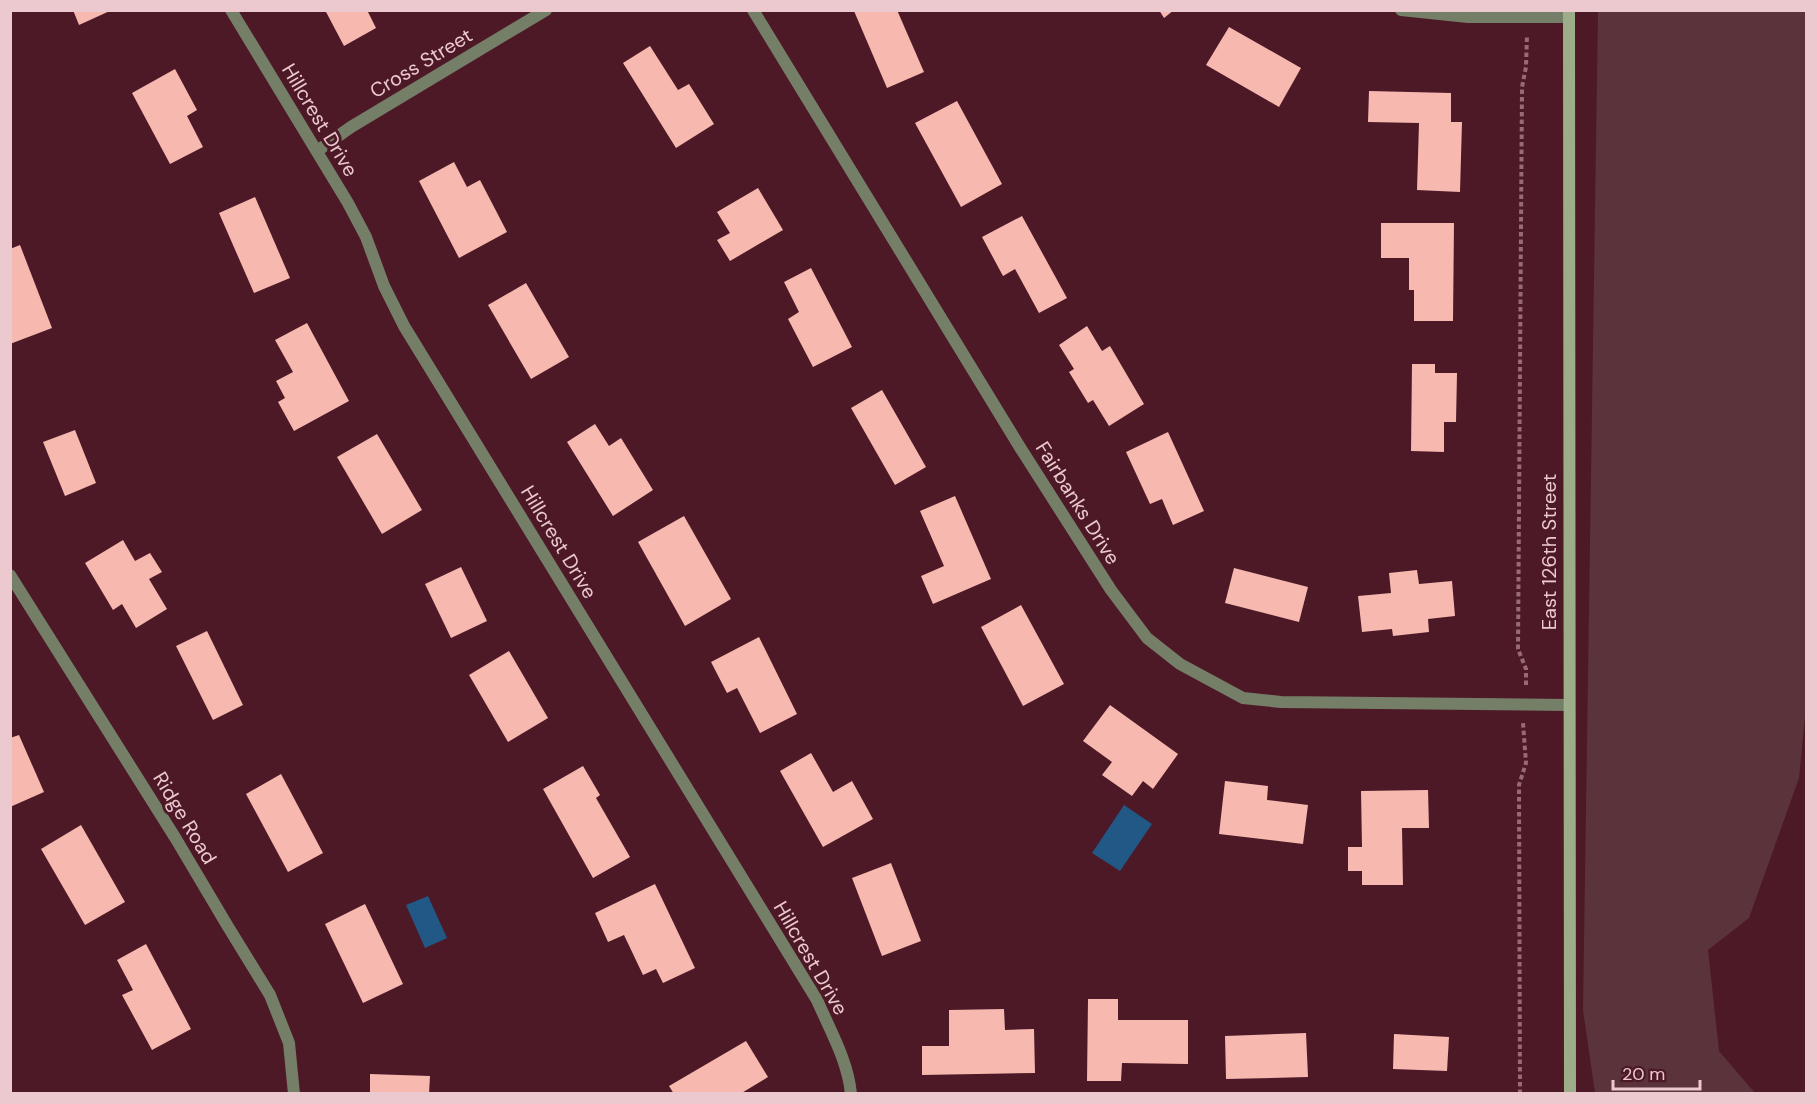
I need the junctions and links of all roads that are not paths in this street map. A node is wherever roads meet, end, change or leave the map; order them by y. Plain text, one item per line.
1 (231, 10) edge
2 (546, 10) edge
3 (753, 10) edge
4 (1401, 10) edge
5 (1569, 14) edge
6 (317, 151) junction
7 (10, 575) edge
8 (1569, 705) junction
9 (294, 1094) edge
10 (851, 1094) edge
11 (1570, 1094) edge

1 - 6 street, Hillcrest Drive
2 - 6 street, Cross Street
3 - 8 street, Fairbanks Drive
4 - 5 street
5 - 8 street, East 126th Street
6 - 10 street, Hillcrest Drive
7 - 9 street, Ridge Road
8 - 11 street, East 126th Street

